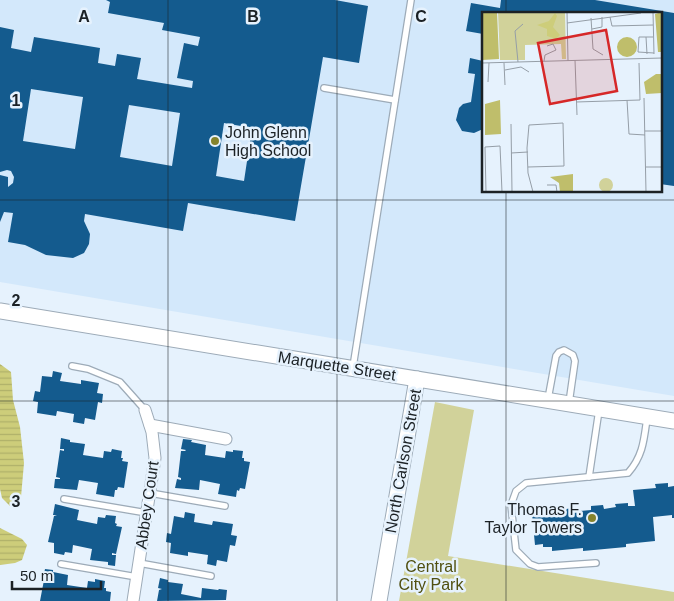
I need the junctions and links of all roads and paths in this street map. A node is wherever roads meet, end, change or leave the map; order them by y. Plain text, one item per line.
1 (411, 0) edge
2 (324, 88) dead end
3 (395, 100) junction
4 (0, 311) edge
5 (72, 366) dead end
6 (352, 369) junction
7 (417, 379) junction
8 (548, 400) junction
9 (569, 403) junction
10 (599, 408) junction
11 (145, 410) joint
12 (648, 416) junction
13 (674, 421) edge
14 (150, 425) junction
15 (226, 438) dead end
16 (589, 477) junction
17 (150, 494) junction
18 (64, 499) dead end
19 (225, 506) dead end
20 (147, 513) junction
21 (139, 563) junction
22 (596, 563) dead end
23 (61, 564) dead end
24 (211, 576) dead end
25 (137, 577) junction
26 (132, 601) edge
27 (379, 601) edge

1 - 3 lane
2 - 3 lane
3 - 6 lane
4 - 6 street, Marquette Street
5 - 11 lane
6 - 7 street, Marquette Street
7 - 8 street, Marquette Street
7 - 27 street, North Carlson Street
8 - 9 street, Marquette Street
8 - 9 lane
9 - 10 street, Marquette Street
10 - 12 street, Marquette Street
10 - 16 lane
11 - 14 street, Abbey Court
12 - 13 street, Marquette Street
12 - 16 lane
14 - 15 street
14 - 17 street, Abbey Court
16 - 22 lane
17 - 19 lane
17 - 20 street, Abbey Court
18 - 20 lane
20 - 21 street, Abbey Court
21 - 24 lane
21 - 25 street, Abbey Court
23 - 25 lane
25 - 26 street, Abbey Court

